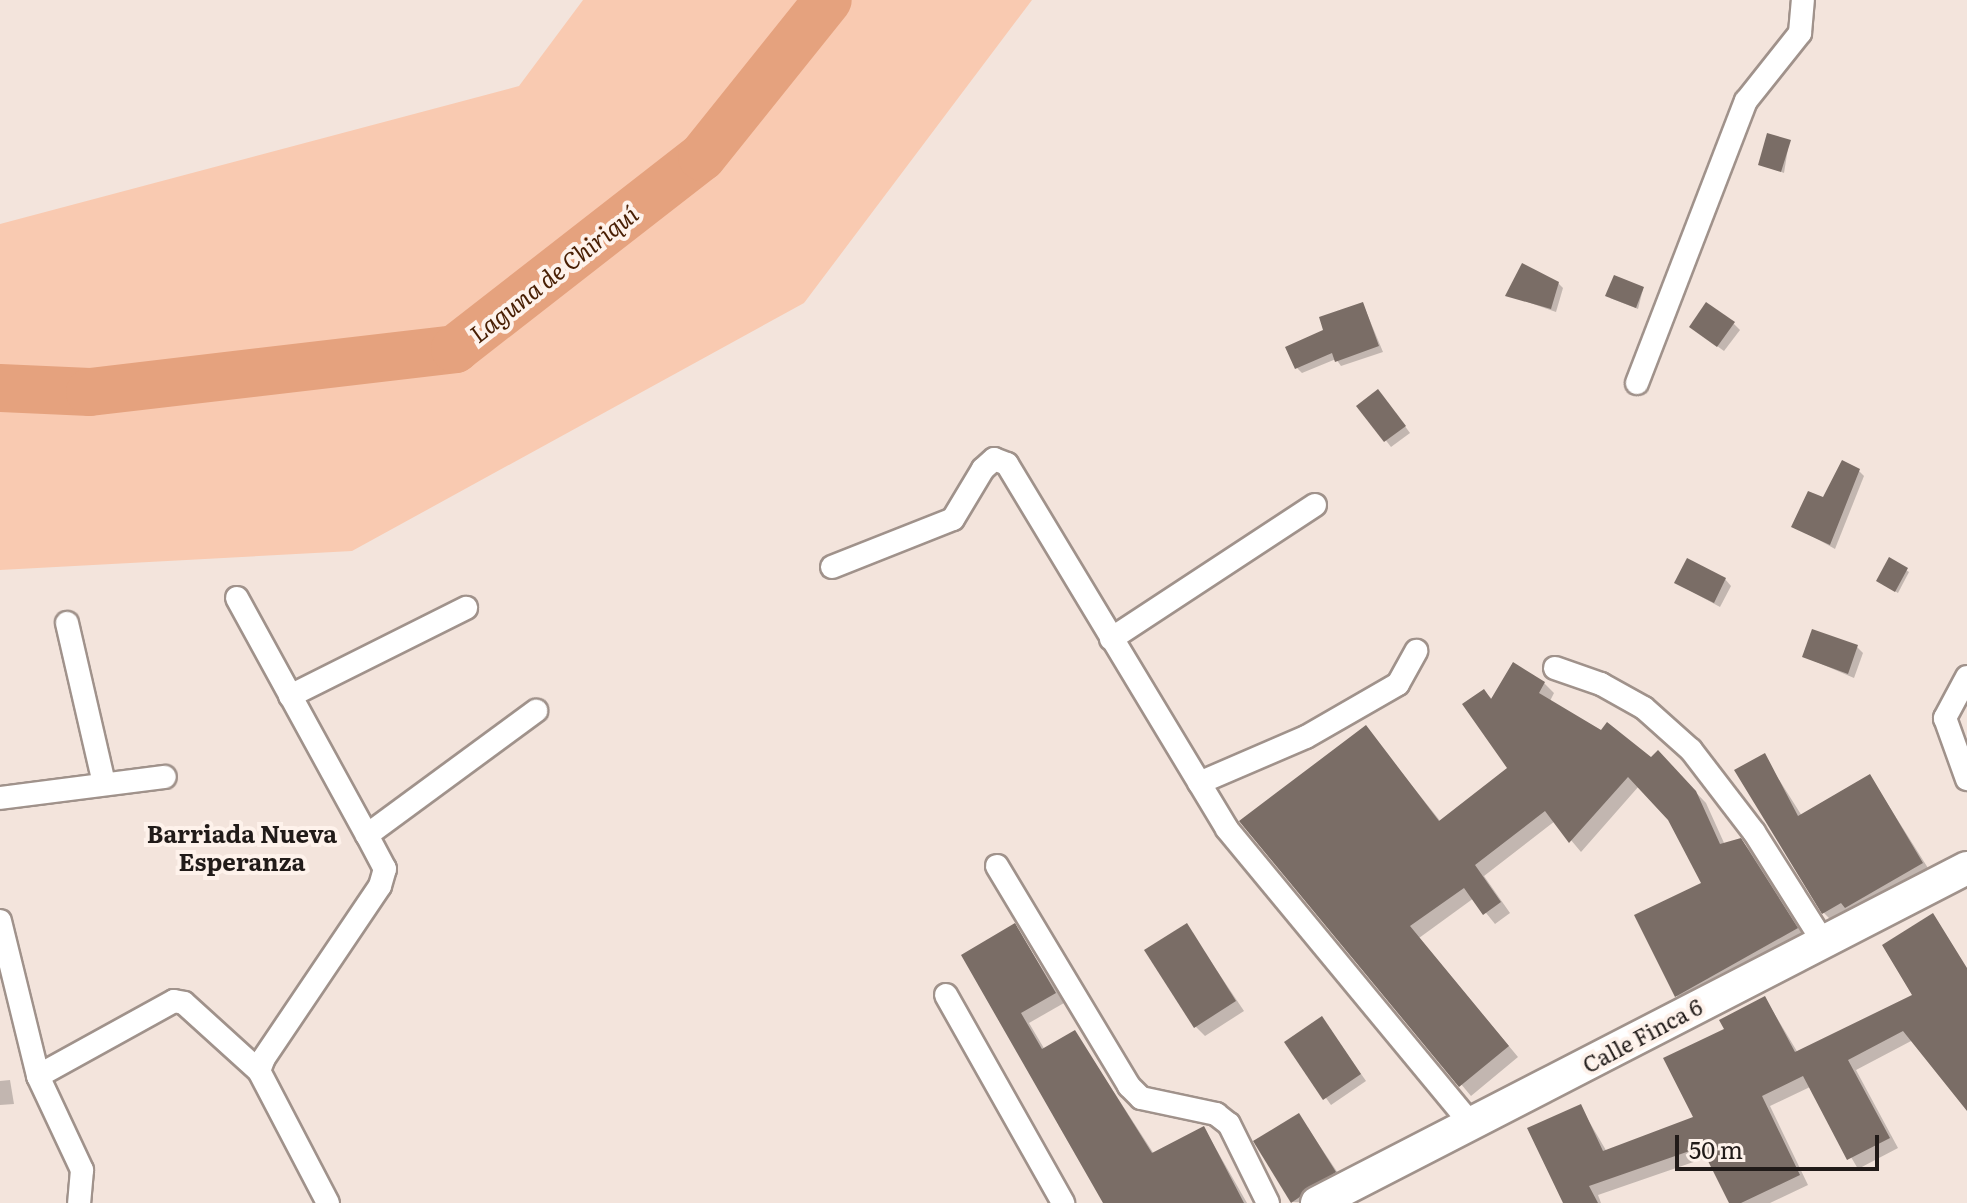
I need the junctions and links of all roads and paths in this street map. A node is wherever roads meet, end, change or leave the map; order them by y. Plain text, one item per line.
1 (1803, 0) edge
2 (1637, 383) dead end
3 (1315, 505) dead end
4 (832, 567) dead end
5 (237, 598) dead end
6 (466, 608) dead end
7 (67, 623) dead end
8 (1111, 639) junction
9 (1416, 651) dead end
10 (1555, 668) dead end
11 (1967, 677) edge
12 (290, 696) junction
13 (536, 711) dead end
14 (165, 777) dead end
15 (1967, 779) edge
16 (104, 783) junction
17 (1199, 783) junction
18 (0, 798) edge
19 (367, 835) junction
20 (997, 866) dead end
21 (1967, 868) edge
22 (0, 921) edge
23 (1822, 940) junction
24 (946, 995) dead end
25 (259, 1071) junction
26 (38, 1076) junction
27 (1472, 1125) junction
28 (79, 1203) edge
29 (328, 1203) edge
30 (1063, 1203) edge
31 (1268, 1203) edge
32 (1317, 1203) edge

1 - 2 street
3 - 8 street
4 - 8 street
5 - 12 street
6 - 12 street
7 - 16 street
8 - 17 street
9 - 17 street
10 - 23 street
11 - 15 street
12 - 19 street
13 - 19 street
14 - 16 street
16 - 18 street
17 - 27 street
19 - 25 street
20 - 31 street
21 - 23 street, Calle Finca 6
22 - 26 street
23 - 27 street, Calle Finca 6
24 - 30 street
25 - 26 street
25 - 29 street
26 - 28 street
27 - 32 street, Calle Finca 6

